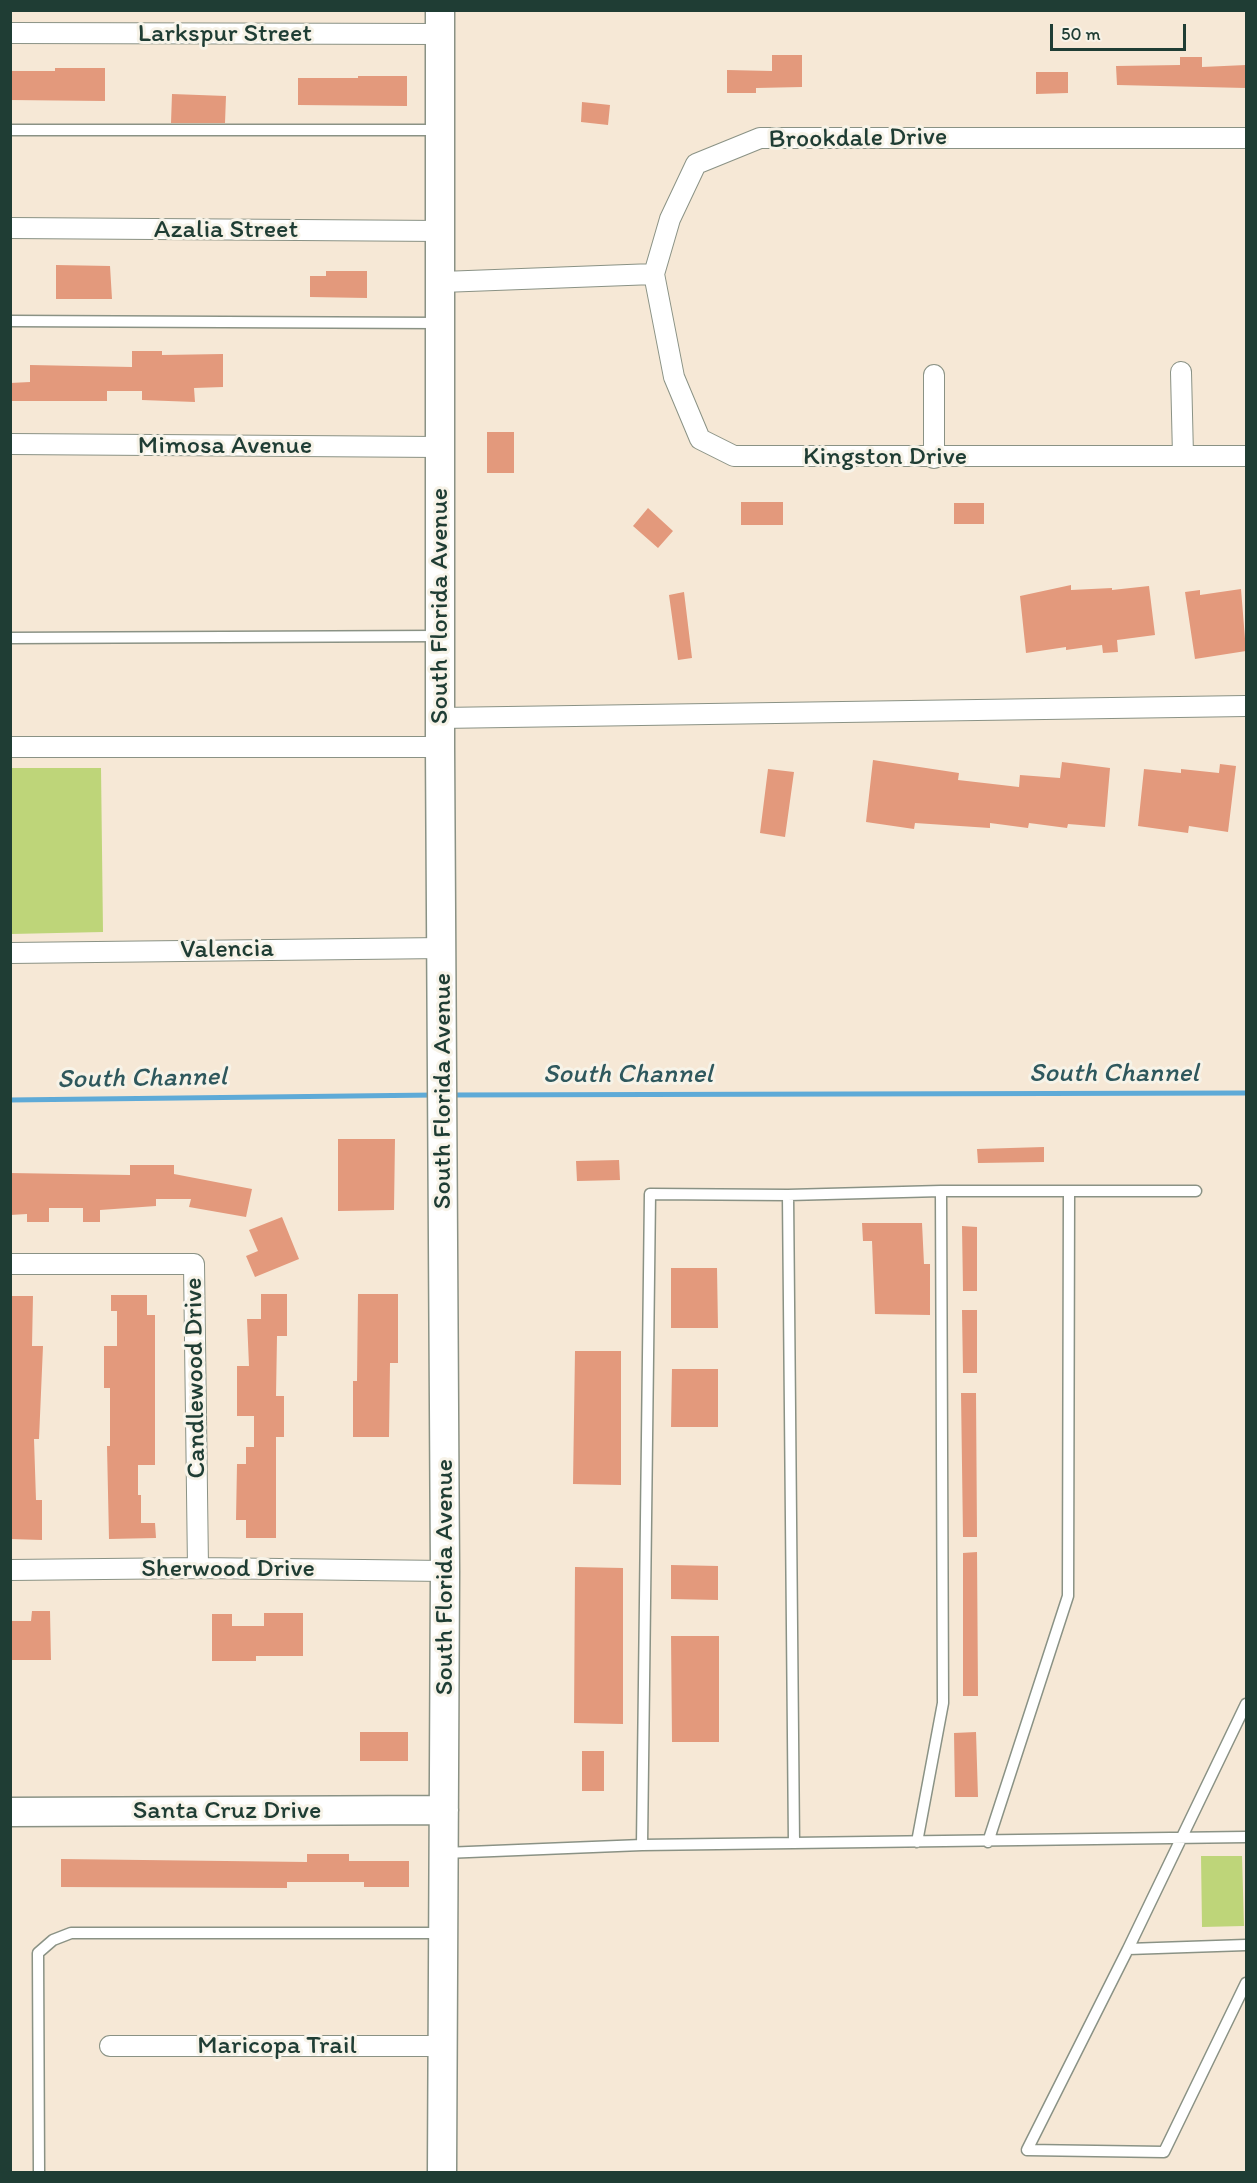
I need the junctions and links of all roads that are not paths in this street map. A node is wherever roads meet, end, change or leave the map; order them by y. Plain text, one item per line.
1 (440, 22) edge
2 (10, 33) edge
3 (10, 130) edge
4 (441, 130) junction
5 (1246, 138) edge
6 (10, 228) edge
7 (442, 231) junction
8 (654, 274) junction
9 (442, 282) junction
10 (10, 321) edge
11 (441, 323) junction
12 (1181, 372) dead end
13 (934, 375) dead end
14 (10, 444) edge
15 (440, 447) junction
16 (1183, 456) junction
17 (1246, 456) edge
18 (934, 458) junction
19 (440, 636) junction
20 (10, 638) edge
21 (1246, 706) edge
22 (440, 718) junction
23 (10, 747) edge
24 (440, 747) junction
25 (443, 948) junction
26 (10, 952) edge
27 (941, 1191) junction
28 (1069, 1191) junction
29 (1196, 1191) dead end
30 (788, 1196) junction
31 (10, 1264) edge
32 (198, 1568) junction
33 (10, 1570) edge
34 (446, 1571) junction
35 (1246, 1704) edge
36 (444, 1810) junction
37 (10, 1812) edge
38 (1181, 1837) junction
39 (1246, 1837) edge
40 (917, 1842) junction
41 (988, 1842) junction
42 (794, 1843) junction
43 (642, 1845) junction
44 (444, 1853) junction
45 (444, 1933) junction
46 (1246, 1946) edge
47 (1128, 1949) junction
48 (1246, 1983) edge
49 (110, 2046) dead end
50 (444, 2046) junction
51 (39, 2172) edge
52 (442, 2172) edge

1 - 2 street, Larkspur Street
1 - 4 main road, South Florida Avenue
3 - 4 lane
4 - 7 main road, South Florida Avenue
5 - 8 street, Brookdale Drive
6 - 7 street, Azalia Street
7 - 9 main road, South Florida Avenue
8 - 9 street
8 - 18 street, Kingston Drive
9 - 11 main road, South Florida Avenue
10 - 11 lane
11 - 15 main road, South Florida Avenue
12 - 16 street
13 - 18 street
14 - 15 street, Mimosa Avenue
15 - 19 main road, South Florida Avenue
16 - 17 street, Kingston Drive
16 - 18 street, Kingston Drive
19 - 20 lane
19 - 22 main road, South Florida Avenue
21 - 22 street
22 - 24 main road, South Florida Avenue
23 - 24 street
24 - 25 main road, South Florida Avenue
25 - 26 street, Valencia
25 - 34 main road, South Florida Avenue
27 - 28 lane
27 - 30 lane
27 - 40 lane
28 - 29 lane
28 - 41 lane
30 - 42 lane
30 - 43 lane
31 - 32 street, Candlewood Drive
32 - 33 street, Sherwood Drive
32 - 34 street, Sherwood Drive
34 - 36 main road, South Florida Avenue
35 - 38 lane
36 - 37 main road, Santa Cruz Drive
36 - 44 main road, South Florida Avenue
38 - 39 lane
38 - 41 lane
38 - 47 lane
40 - 41 lane
40 - 42 lane
42 - 43 lane
43 - 44 lane
44 - 45 main road, South Florida Avenue
45 - 50 main road, South Florida Avenue
45 - 51 lane
46 - 47 lane
47 - 48 lane
49 - 50 street, Maricopa Trail
50 - 52 main road, South Florida Avenue

